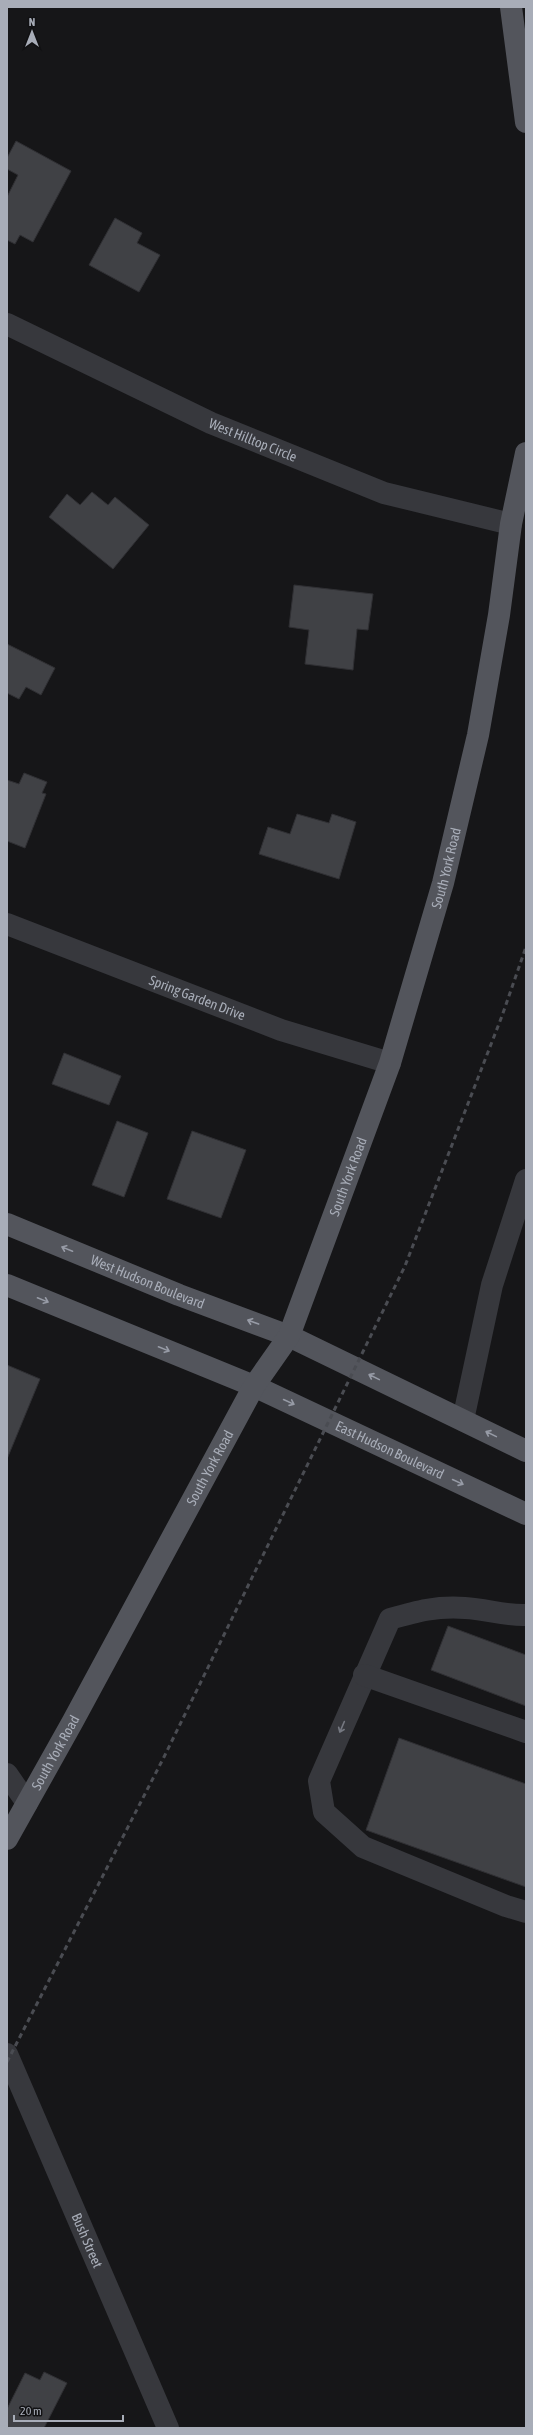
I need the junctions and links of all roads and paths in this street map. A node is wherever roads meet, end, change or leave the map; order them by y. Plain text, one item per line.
1 (511, 7) edge
2 (526, 122) edge
3 (7, 324) edge
4 (526, 453) edge
5 (511, 524) junction
6 (7, 924) edge
7 (390, 1063) junction
8 (526, 1180) edge
9 (7, 1224) edge
10 (7, 1286) edge
11 (289, 1336) junction
12 (254, 1386) junction
13 (463, 1420) junction
14 (526, 1451) edge
15 (526, 1514) edge
16 (526, 1615) edge
17 (361, 1683) junction
18 (526, 1732) edge
19 (7, 1774) edge
20 (27, 1803) junction
21 (7, 1839) edge
22 (526, 1912) edge
23 (7, 2054) edge
24 (168, 2428) edge

1 - 2 main road
3 - 5 street, West Hilltop Circle
4 - 5 main road, South York Road
5 - 7 main road, South York Road
6 - 7 street, Spring Garden Drive
7 - 11 main road, South York Road
8 - 13 street
11 -> 9 main road, West Hudson Boulevard
10 -> 12 main road
11 - 12 main road, South York Road
13 -> 11 main road
12 -> 15 main road, East Hudson Boulevard
12 - 20 main road, South York Road
14 -> 13 main road
16 - 17 street
17 - 18 street
17 -> 22 street
19 - 20 street
20 - 21 main road, South York Road
23 - 24 street, Bush Street

